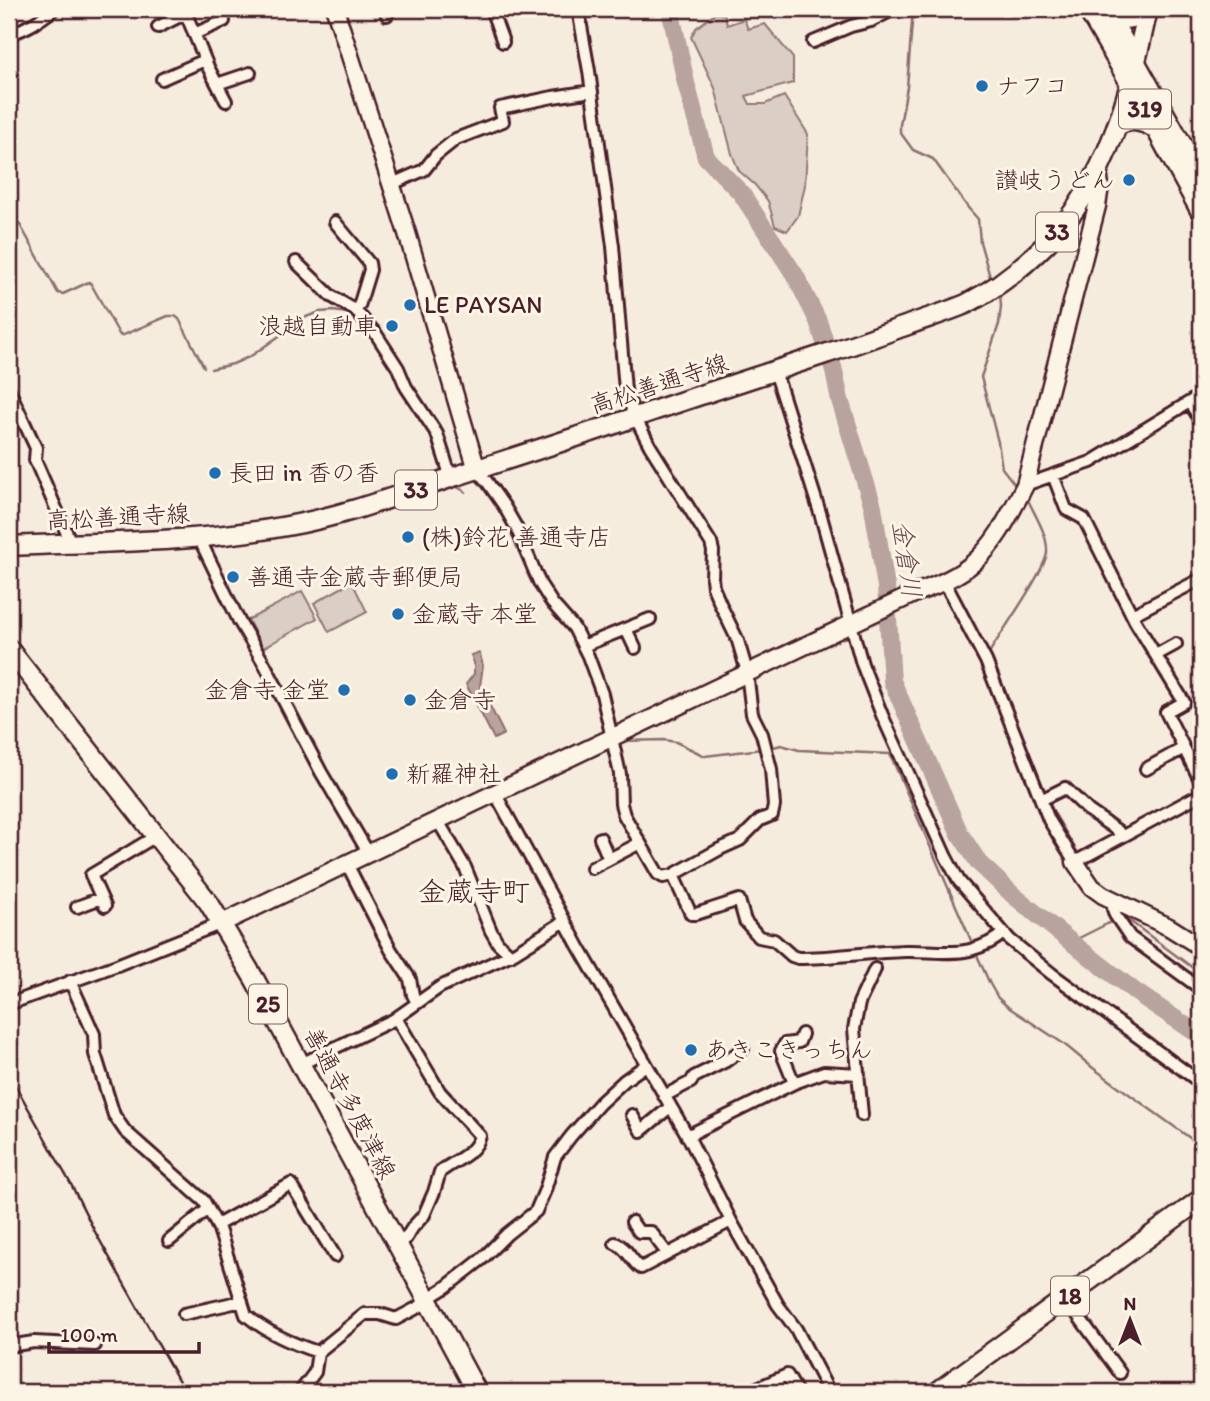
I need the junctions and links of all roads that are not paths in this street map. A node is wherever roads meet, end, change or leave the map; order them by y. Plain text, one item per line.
1 (54, 9) edge
2 (335, 9) edge
3 (491, 9) edge
4 (578, 9) edge
5 (894, 9) edge
6 (1099, 9) edge
7 (1147, 9) edge
8 (185, 11) edge
9 (224, 21) dead end
10 (159, 27) dead end
11 (9, 34) edge
12 (194, 34) junction
13 (503, 42) dead end
14 (813, 42) dead end
15 (205, 60) junction
16 (1136, 61) junction
17 (250, 73) dead end
18 (162, 79) dead end
19 (1130, 82) junction
20 (217, 84) junction
21 (592, 91) junction
22 (226, 101) dead end
23 (1116, 127) junction
24 (1156, 129) junction
25 (1098, 171) junction
26 (1201, 180) edge
27 (392, 184) junction
28 (1201, 211) edge
29 (1067, 220) junction
30 (335, 222) dead end
31 (1090, 232) junction
32 (296, 262) dead end
33 (355, 310) junction
34 (776, 370) junction
35 (9, 390) edge
36 (1201, 395) edge
37 (1190, 403) junction
38 (635, 417) junction
39 (1201, 421) edge
40 (477, 470) junction
41 (1054, 475) junction
42 (451, 478) junction
43 (1024, 485) junction
44 (68, 536) dead end
45 (199, 538) junction
46 (42, 545) junction
47 (9, 546) edge
48 (9, 553) edge
49 (1201, 579) edge
50 (944, 581) junction
51 (1132, 615) junction
52 (650, 619) dead end
53 (851, 624) junction
54 (626, 629) junction
55 (1176, 644) dead end
56 (583, 646) junction
57 (635, 648) dead end
58 (9, 649) edge
59 (1156, 655) junction
60 (747, 672) junction
61 (611, 737) junction
62 (1184, 748) junction
63 (1146, 769) dead end
64 (1201, 782) edge
65 (495, 793) junction
66 (1201, 794) edge
67 (1044, 799) junction
68 (438, 821) junction
69 (156, 836) junction
70 (1121, 837) junction
71 (600, 838) dead end
72 (640, 843) junction
73 (369, 854) junction
74 (609, 859) junction
75 (1075, 862) junction
76 (347, 864) junction
77 (592, 867) dead end
78 (673, 875) junction
79 (77, 907) dead end
80 (1116, 912) junction
81 (565, 922) junction
82 (222, 923) junction
83 (1003, 933) junction
84 (1201, 947) edge
85 (511, 955) junction
86 (875, 969) dead end
87 (70, 981) junction
88 (1201, 989) edge
89 (416, 1003) junction
90 (9, 1004) edge
91 (396, 1018) junction
92 (802, 1034) dead end
93 (743, 1049) dead end
94 (301, 1065) junction
95 (646, 1065) junction
96 (859, 1074) junction
97 (794, 1083) junction
98 (1201, 1083) edge
99 (664, 1096) junction
100 (670, 1107) junction
101 (632, 1115) dead end
102 (862, 1115) dead end
103 (687, 1136) junction
104 (1201, 1199) edge
105 (208, 1209) junction
106 (731, 1221) junction
107 (632, 1222) dead end
108 (217, 1225) junction
109 (169, 1241) dead end
110 (615, 1243) dead end
111 (398, 1244) junction
112 (667, 1253) junction
113 (335, 1256) dead end
114 (1066, 1299) junction
115 (428, 1300) junction
116 (242, 1301) junction
117 (184, 1314) dead end
118 (95, 1345) dead end
119 (9, 1346) edge
120 (318, 1352) junction
121 (1121, 1373) dead end
122 (300, 1392) edge
123 (477, 1392) edge
124 (748, 1392) edge
125 (797, 1392) edge
126 (829, 1392) edge
127 (937, 1392) edge

1 - 11 street
2 - 27 street
3 - 13 street
4 - 21 street
5 - 14 street
6 - 7 main road
6 - 16 highway, 319
6 - 19 highway, 319
7 - 16 main road, 高松善通寺線 / 33
8 - 10 street
8 - 12 street
9 - 12 street
12 - 15 street
15 - 18 street
15 - 20 street
16 - 19 main road, 高松善通寺線 / 33
16 - 26 highway, 319
17 - 20 street
19 - 23 main road, 高松善通寺線 / 33
19 - 24 highway, 319
20 - 22 street
21 - 27 street
21 - 38 street
23 - 24 main road
23 - 25 main road, 高松善通寺線 / 33
24 - 28 highway, 319
25 - 29 main road, 高松善通寺線 / 33
25 - 31 street
27 - 40 street
29 - 31 street
29 - 34 main road, 高松善通寺線 / 33
30 - 33 street
31 - 43 street
32 - 33 street
33 - 42 street
34 - 38 main road, 高松善通寺線 / 33
34 - 53 street
35 - 44 street
36 - 37 street
37 - 39 street
37 - 41 street
38 - 40 main road, 高松善通寺線 / 33
38 - 60 street
40 - 42 main road, 高松善通寺線 / 33
40 - 56 street
41 - 43 street
41 - 51 street
42 - 45 main road, 高松善通寺線 / 33
43 - 50 street
45 - 46 main road, 高松善通寺線 / 33
45 - 73 street
46 - 47 main road, 高松善通寺線 / 33
46 - 48 main road
49 - 51 street
50 - 53 street
50 - 67 street
51 - 59 street
52 - 54 street
53 - 60 street
53 - 83 street
54 - 56 street
54 - 57 street
55 - 59 street
56 - 61 street
58 - 69 main road, 善通寺多度津線 / 25
59 - 62 street
60 - 61 street
60 - 78 street
61 - 65 street
61 - 72 street
62 - 63 street
62 - 64 street
65 - 68 street
65 - 81 street
66 - 70 street
67 - 70 street
67 - 75 street
68 - 73 street
68 - 85 street
69 - 79 street
69 - 82 main road, 善通寺多度津線 / 25
70 - 75 street
71 - 74 street
72 - 74 street
72 - 78 street
73 - 76 street
74 - 77 street
75 - 80 street
76 - 82 street
76 - 89 street
78 - 83 street
80 - 84 street
80 - 88 street
81 - 85 street
81 - 95 street
82 - 87 street
82 - 94 main road, 善通寺多度津線 / 25
83 - 98 street
85 - 89 street
86 - 96 street
87 - 90 street
87 - 105 street
89 - 91 street
91 - 94 street
91 - 111 street
92 - 97 street
93 - 99 street
94 - 111 main road, 善通寺多度津線 / 25
95 - 99 street
95 - 115 street
96 - 97 street
96 - 102 street
97 - 103 street
99 - 100 street
100 - 101 street
100 - 103 street
103 - 106 street
104 - 114 main road, 18
105 - 108 street
105 - 109 street
106 - 112 street
106 - 126 street
107 - 112 street
108 - 113 street
108 - 116 street
110 - 112 street
111 - 115 main road, 善通寺多度津線 / 25
114 - 121 street
114 - 127 main road, 18
115 - 120 street
115 - 123 main road, 善通寺多度津線 / 25
116 - 117 street
116 - 120 street
118 - 119 street
120 - 122 street
124 - 125 street

